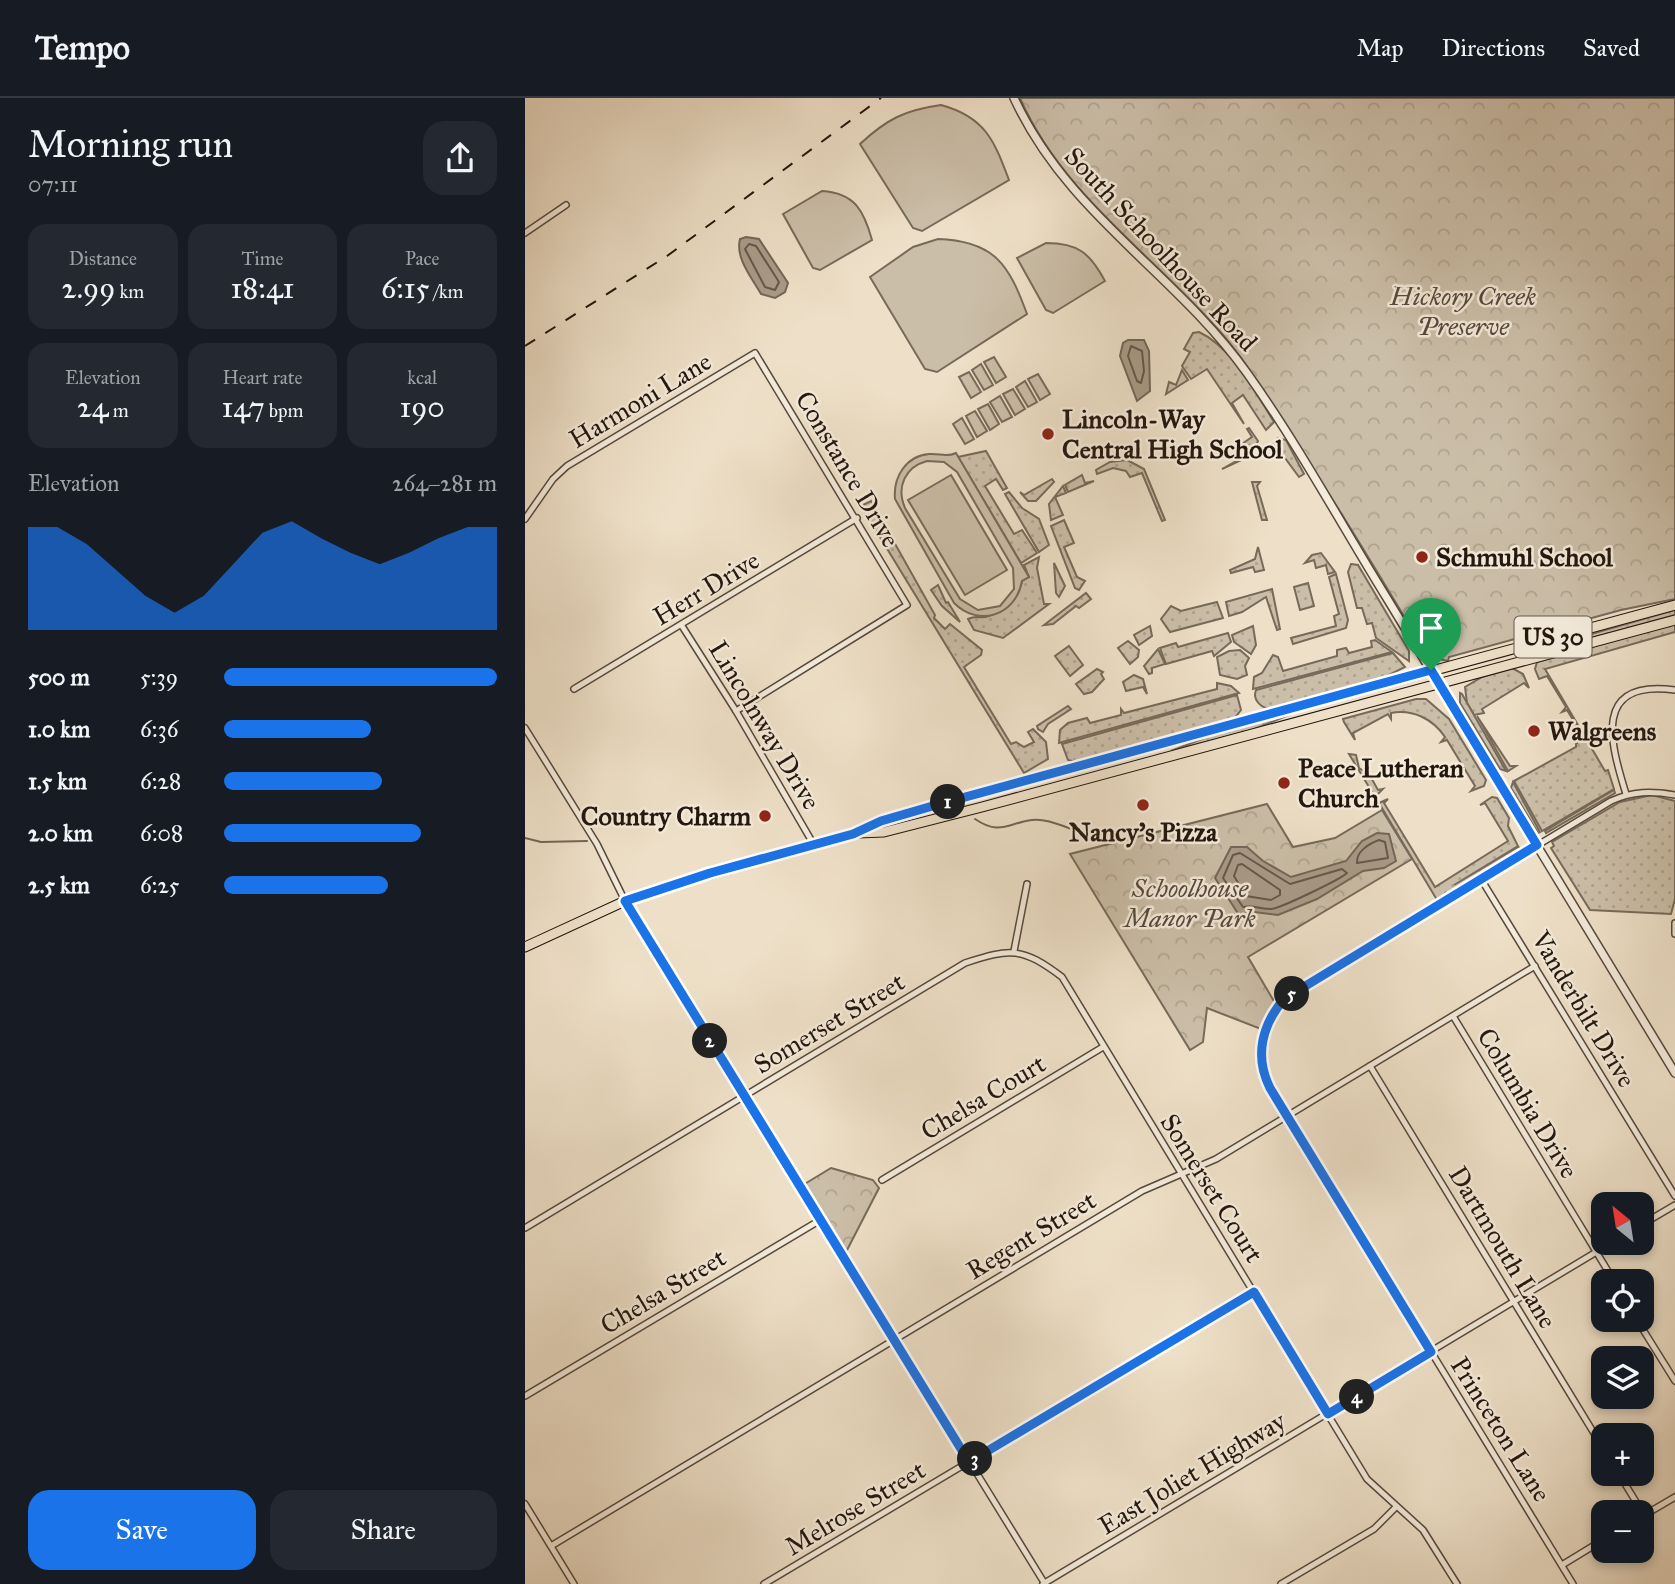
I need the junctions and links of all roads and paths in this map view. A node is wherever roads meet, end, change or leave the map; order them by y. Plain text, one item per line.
1 (1014, 98) edge
2 (566, 205) dead end
3 (525, 233) edge
4 (755, 353) joint
5 (857, 518) junction
6 (525, 519) edge
7 (1675, 605) edge
8 (1675, 620) edge
9 (682, 626) junction
10 (1431, 670) junction
11 (1439, 683) junction
12 (574, 689) dead end
13 (1675, 690) edge
14 (736, 711) junction
15 (525, 728) edge
16 (1626, 794) junction
17 (1675, 795) edge
18 (853, 834) junction
19 (814, 845) junction
20 (1537, 845) junction
21 (1481, 879) junction
22 (1027, 884) dead end
23 (625, 901) junction
24 (1675, 923) edge
25 (1675, 934) edge
26 (525, 947) edge
27 (1014, 951) junction
28 (1535, 966) junction
29 (1453, 1016) junction
30 (1103, 1047) junction
31 (1370, 1066) junction
32 (1675, 1073) edge
33 (744, 1096) junction
34 (1286, 1116) junction
35 (1182, 1174) junction
36 (882, 1180) dead end
37 (1675, 1196) edge
38 (1675, 1205) edge
39 (1654, 1217) edge
40 (822, 1219) junction
41 (525, 1228) edge
42 (1591, 1244) edge
43 (1591, 1255) edge
44 (1254, 1292) junction
45 (1514, 1302) junction
46 (1644, 1332) edge
47 (893, 1341) junction
48 (1431, 1352) junction
49 (1675, 1381) edge
50 (525, 1396) edge
51 (1328, 1414) junction
52 (1591, 1428) edge
53 (969, 1462) junction
54 (1675, 1496) edge
55 (525, 1504) edge
56 (1396, 1507) junction
57 (1654, 1509) edge
58 (551, 1546) junction
59 (1591, 1547) edge
60 (1562, 1565) junction
61 (574, 1584) edge
62 (764, 1584) edge
63 (1044, 1584) edge
64 (1281, 1584) edge
65 (1457, 1584) edge
66 (1573, 1584) edge

1 - 10 street, South Schoolhouse Road
2 - 3 street
4 - 5 street, Constance Drive
4 - 6 street, Harmoni Lane
5 - 9 street, Herr Drive
5 - 14 street, Constance Drive
7 - 10 main road, US 30
8 - 11 main road, US 30
9 - 12 street, Herr Drive
9 - 14 street, Lincolnway Drive
10 - 11 street, South Schoolhouse Road
10 - 18 main road, US 30
11 - 18 main road, US 30
11 - 20 street, South Schoolhouse Road
13 - 16 street
14 - 19 street, Lincolnway Drive
15 - 23 street
16 - 17 street
16 - 20 street, Princeton Lane
18 - 19 main road, US 30
19 - 23 main road, US 30
20 - 21 street, Princeton Lane
20 - 32 street, South Schoolhouse Road
21 - 28 street, Vanderbilt Drive
21 - 34 street, Princeton Lane
22 - 27 street
23 - 26 main road, US 30
23 - 33 street
24 - 25 street
27 - 30 street, Somerset Court
27 - 33 street, Somerset Street
28 - 29 street, Regent Street
28 - 37 street, Vanderbilt Drive
29 - 31 street, Regent Street
29 - 42 street, Columbia Drive
30 - 35 street, Somerset Court
30 - 36 street, Chelsa Court
31 - 34 street, Regent Street
31 - 45 street, Dartmouth Lane
33 - 40 street
33 - 41 street, Somerset Street
34 - 35 street, Regent Street
34 - 48 street, Princeton Lane
35 - 44 street, Somerset Court
35 - 47 street, Regent Street
38 - 39 street
40 - 47 street
40 - 50 street, Chelsa Street
43 - 45 street, East Joliet Highway
44 - 51 street, Somerset Court
44 - 53 street, Melrose Street
45 - 48 street, East Joliet Highway
45 - 52 street, Dartmouth Lane
46 - 49 street
47 - 53 street
47 - 58 street, Regent Street
48 - 51 street, East Joliet Highway
48 - 60 street, Princeton Lane
51 - 56 street, Somerset Court
51 - 63 street, East Joliet Highway
53 - 62 street, Melrose Street
53 - 63 street
54 - 57 street
55 - 58 street
56 - 64 street
56 - 65 street, Somerset Court
58 - 61 street
59 - 60 street
60 - 66 street, Princeton Lane

